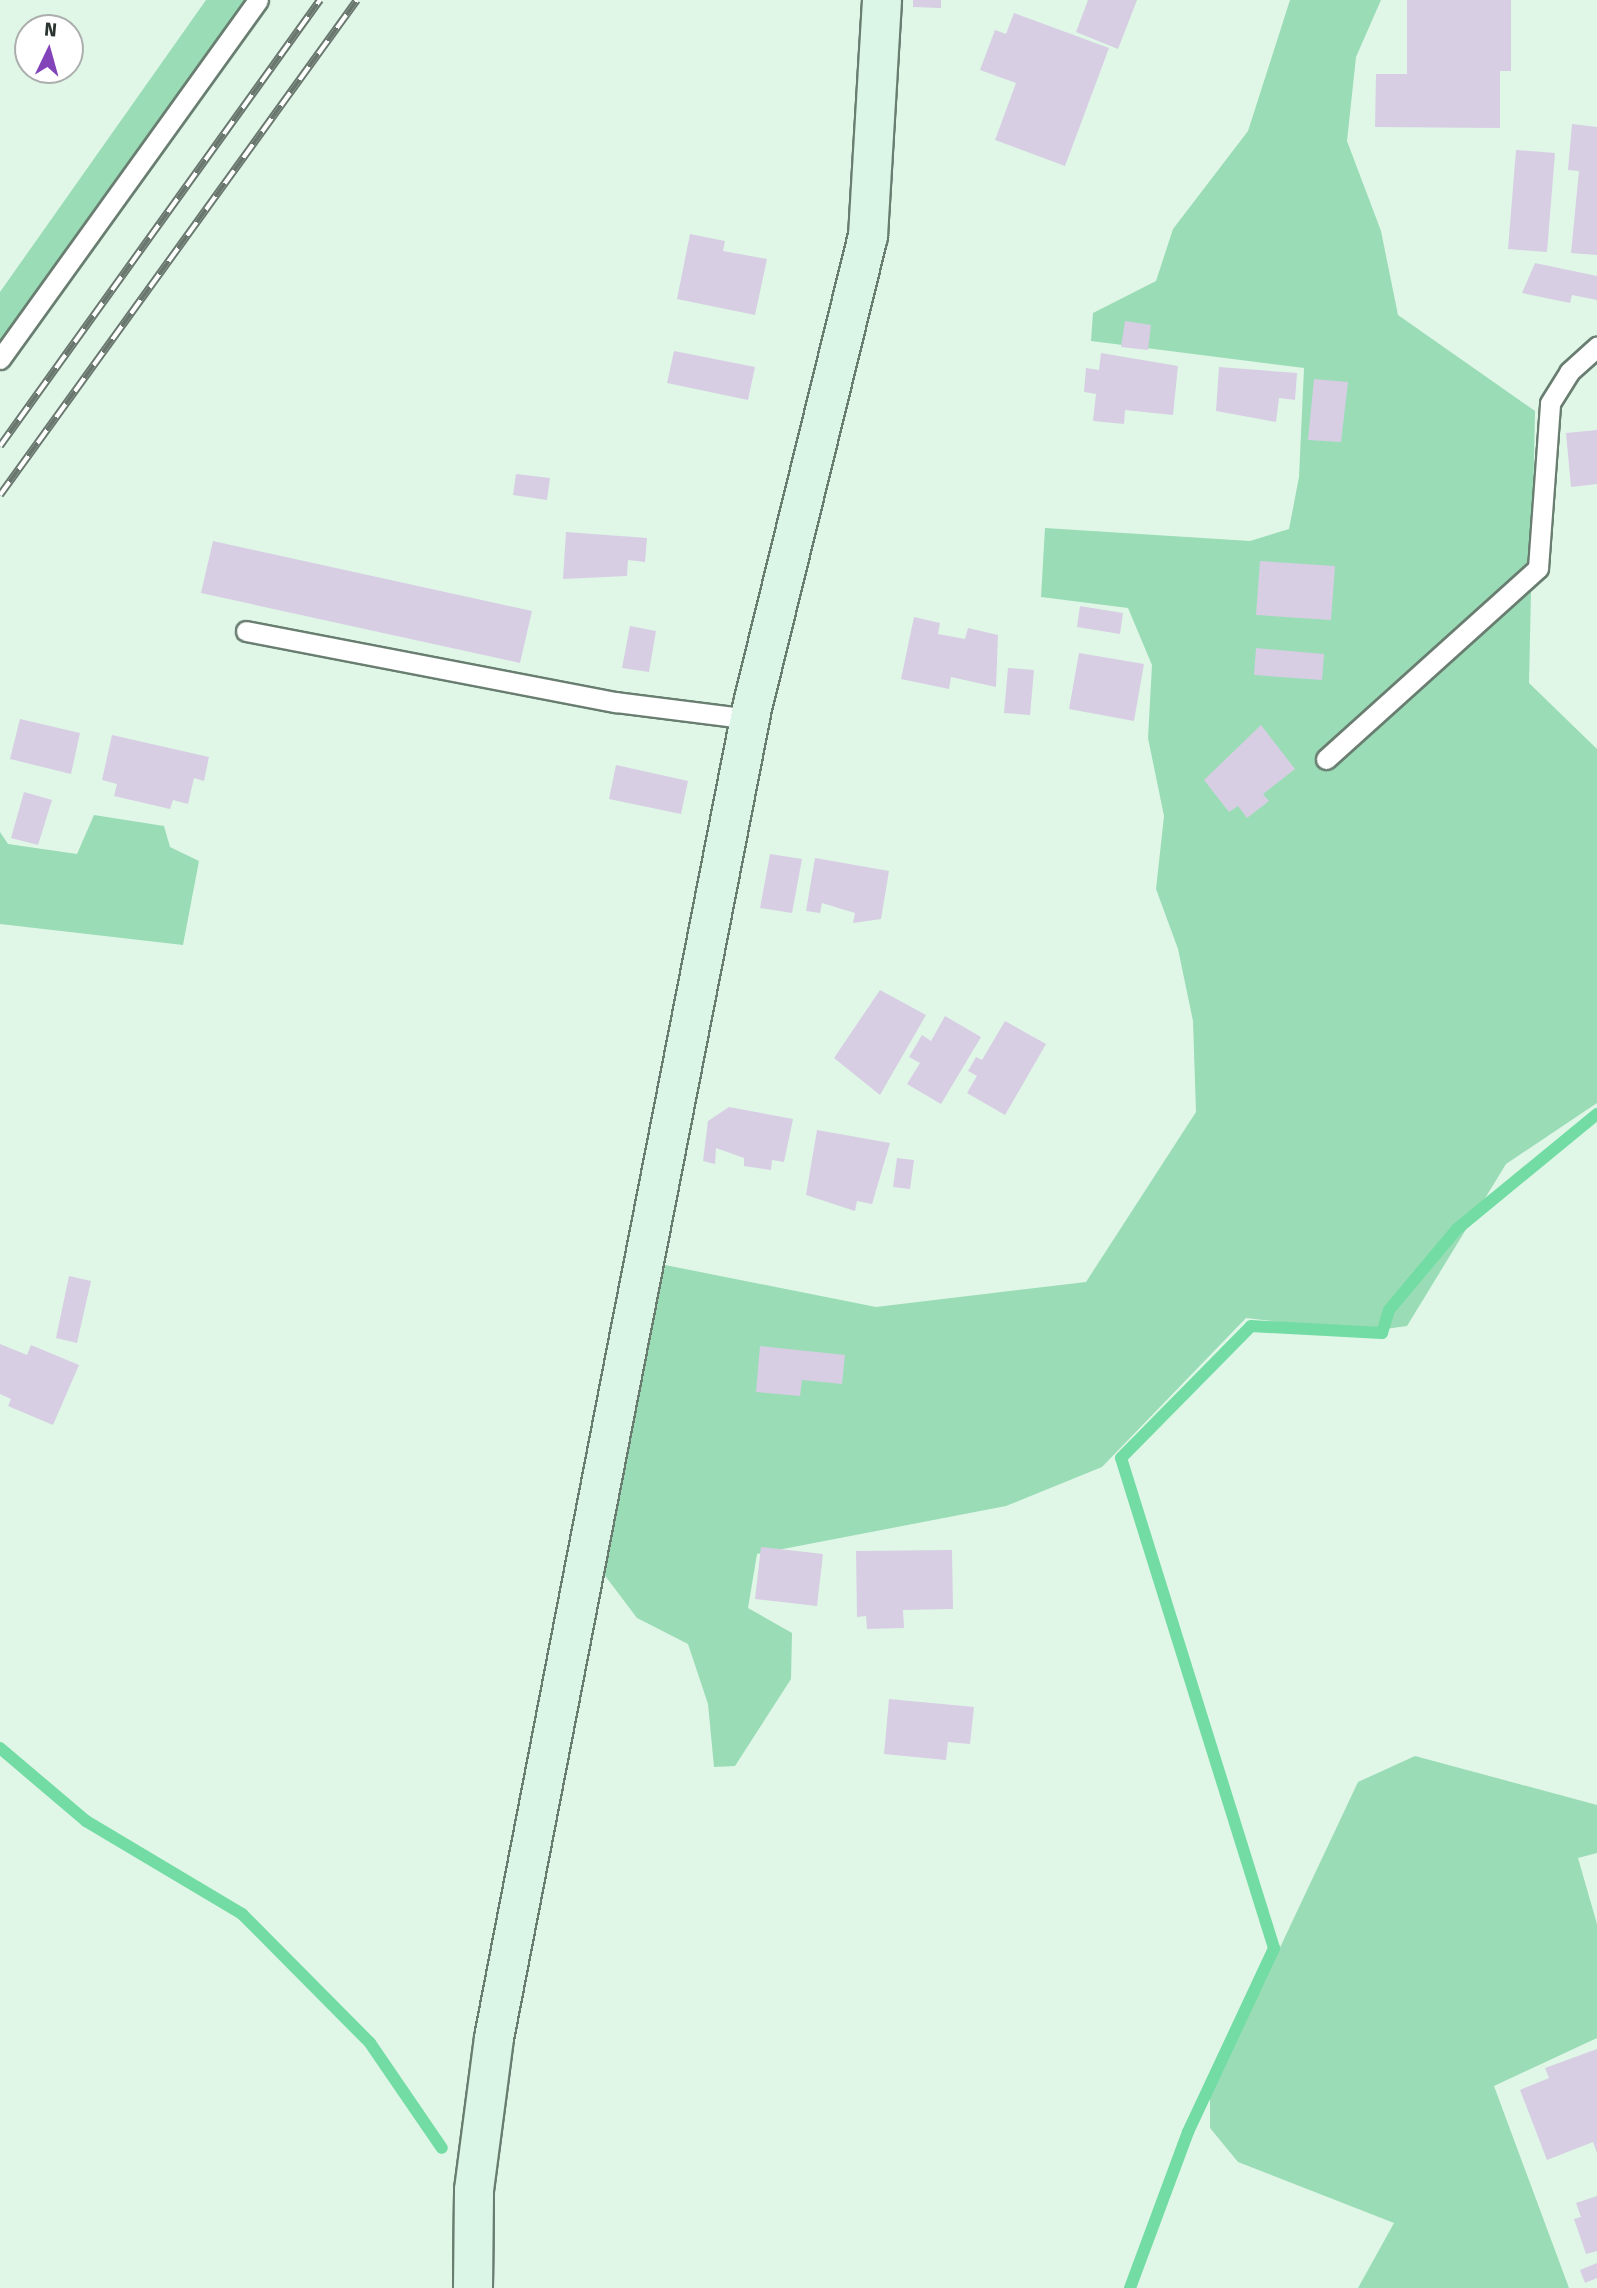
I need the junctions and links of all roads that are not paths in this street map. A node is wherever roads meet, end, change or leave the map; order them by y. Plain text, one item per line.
1 (258, 0) edge
2 (882, 0) edge
3 (1597, 347) edge
4 (0, 359) edge
5 (246, 631) dead end
6 (750, 719) junction
7 (1326, 759) dead end
8 (473, 2288) edge

1 - 4 lane
2 - 6 street
3 - 7 lane
5 - 6 lane
6 - 8 street

